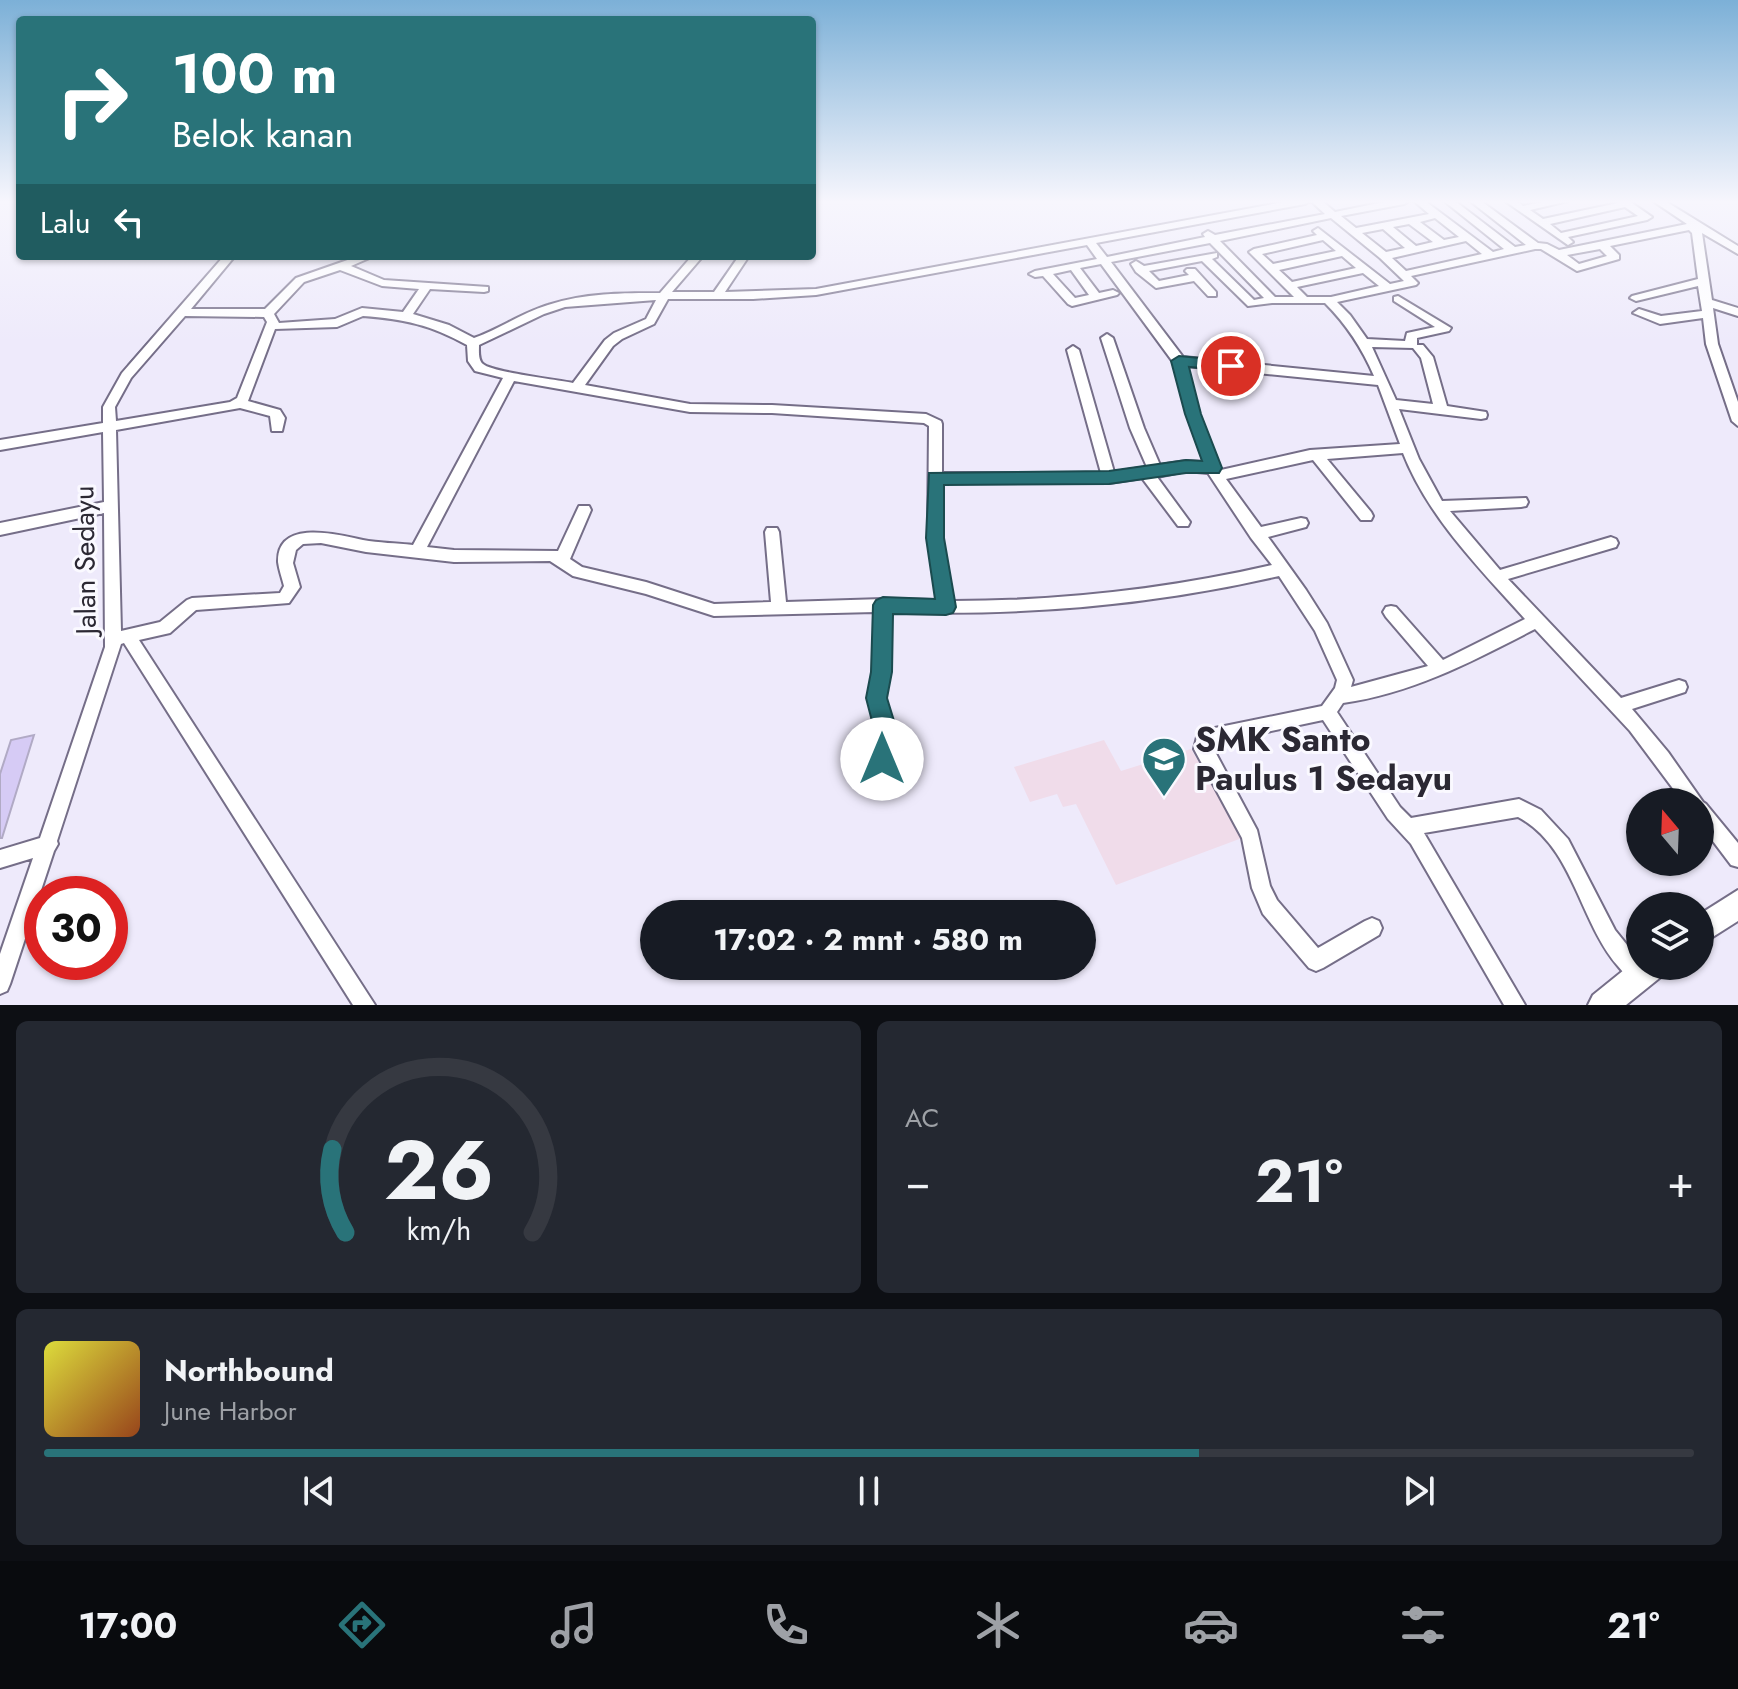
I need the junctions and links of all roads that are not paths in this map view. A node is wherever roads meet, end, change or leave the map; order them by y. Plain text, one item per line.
1 (1058, 248) edge
2 (1094, 248) edge
3 (1163, 248) edge
4 (1221, 248) edge
5 (1270, 248) edge
6 (1337, 248) edge
7 (1374, 248) edge
8 (1418, 248) edge
9 (1480, 248) edge
10 (1509, 248) edge
11 (1527, 248) edge
12 (1547, 248) edge
13 (1578, 248) edge
14 (1605, 248) edge
15 (1699, 248) edge
16 (1413, 249) joint
17 (1513, 251) junction
18 (1225, 252) junction
19 (1343, 253) junction
20 (1558, 254) junction
21 (1128, 255) junction
22 (1490, 255) junction
23 (1384, 256) junction
24 (1204, 257) junction
25 (226, 260) edge
26 (358, 260) edge
27 (695, 260) edge
28 (741, 260) edge
29 (1102, 260) junction
30 (1182, 262) junction
31 (341, 266) junction
32 (1073, 266) junction
33 (1270, 268) junction
34 (1365, 269) junction
35 (1140, 270) junction
36 (1406, 274) junction
37 (1197, 277) junction
38 (1703, 281) junction
39 (426, 286) junction
40 (1288, 286) junction
41 (1388, 288) junction
42 (484, 289) dead end
43 (1113, 293) dead end
44 (665, 294) junction
45 (1212, 294) dead end
46 (717, 296) junction
47 (1097, 297) junction
48 (1636, 298) dead end
49 (1303, 299) junction
50 (1398, 299) dead end
51 (1272, 300) junction
52 (1328, 300) junction
53 (1706, 308) junction
54 (181, 312) junction
55 (1738, 312) edge
56 (1639, 313) dead end
57 (406, 316) junction
58 (270, 318) junction
59 (1107, 338) dead end
60 (470, 341) junction
61 (1364, 343) junction
62 (1419, 348) dead end
63 (1073, 350) dead end
64 (1179, 361) junction
65 (510, 376) junction
66 (1380, 381) junction
67 (576, 388) junction
68 (239, 403) junction
69 (1389, 403) junction
70 (1441, 409) junction
71 (1481, 415) dead end
72 (1738, 421) edge
73 (108, 425) junction
74 (277, 428) dead end
75 (0, 445) edge
76 (1407, 448) junction
77 (1317, 455) junction
78 (1215, 472) junction
79 (1152, 473) junction
80 (935, 478) junction
81 (1109, 478) junction
82 (1521, 502) dead end
83 (110, 506) junction
84 (1439, 506) junction
85 (584, 510) dead end
86 (1366, 516) dead end
87 (1183, 522) dead end
88 (1301, 523) dead end
89 (0, 529) edge
90 (772, 532) dead end
91 (1256, 534) junction
92 (1611, 543) dead end
93 (417, 551) junction
94 (562, 559) junction
95 (1282, 569) junction
96 (1496, 577) junction
97 (883, 605) junction
98 (946, 607) junction
99 (779, 609) junction
100 (1391, 612) dead end
101 (1536, 621) junction
102 (121, 637) junction
103 (1441, 669) junction
104 (1679, 687) dead end
105 (1332, 704) junction
106 (1618, 706) junction
107 (882, 759) dead end
108 (1684, 788) edge
109 (1409, 827) junction
110 (1714, 828) edge
111 (49, 844) junction
112 (1738, 858) edge
113 (0, 859) edge
114 (1738, 904) edge
115 (1714, 921) edge
116 (1372, 928) dead end
117 (1626, 953) edge
118 (1635, 980) edge
119 (0, 984) edge
120 (365, 1005) edge
121 (1515, 1005) edge
122 (1603, 1005) edge

1 - 46 street
2 - 29 street
3 - 21 street
4 - 18 street
5 - 33 street
6 - 19 street
7 - 23 street
8 - 16 street
9 - 22 street
10 - 17 street
11 - 17 street
12 - 20 street
13 - 20 street
14 - 20 street
15 - 38 street
16 - 23 street
17 - 22 street
18 - 24 street
18 - 51 street
19 - 33 street
19 - 34 street
21 - 29 street
21 - 35 street
22 - 36 street
23 - 36 street
24 - 30 street
24 - 51 street
25 - 54 street, Jalan Sedayu
26 - 31 street
27 - 44 street
28 - 46 street
29 - 32 street
29 - 64 street
30 - 35 street
30 - 37 street
31 - 39 street
31 - 58 street
32 - 47 street
32 - 47 street
33 - 40 street
34 - 40 street
34 - 41 street
35 - 37 street
36 - 41 street
37 - 45 street
38 - 48 street
38 - 53 street
39 - 42 street
39 - 57 street
40 - 49 street
41 - 52 street
43 - 47 street
44 - 46 street
44 - 60 street
44 - 67 street
49 - 51 street
49 - 52 street
50 - 61 street
52 - 61 street
53 - 55 street
53 - 56 street
53 - 72 street
54 - 58 street
54 - 73 street, Jalan Sedayu
57 - 58 street
57 - 60 street
58 - 68 street
59 - 79 street
60 - 65 street
61 - 66 street
62 - 70 street
63 - 81 street
64 - 66 street
64 - 78 street
65 - 67 street
65 - 93 street
66 - 69 street
67 - 80 street
68 - 73 street
68 - 74 street
69 - 70 street
69 - 76 street
70 - 71 street
73 - 75 street
73 - 83 street, Jalan Sedayu
76 - 77 street
76 - 84 street
77 - 78 street
77 - 86 street
78 - 79 street
78 - 91 street
79 - 81 street
79 - 87 street
80 - 81 street
80 - 98 street
82 - 84 street
83 - 89 street
83 - 102 street, Jalan Sedayu
84 - 96 street
85 - 94 street
88 - 91 street
90 - 99 street
91 - 95 street
92 - 96 street
93 - 94 street
93 - 102 street
94 - 99 street
95 - 98 street
95 - 105 street
96 - 101 street
97 - 98 street
97 - 99 street
97 - 107 street
100 - 103 street
101 - 103 street
101 - 106 street
102 - 111 street, Jalan Sedayu
102 - 120 street
103 - 105 street
104 - 106 street
105 - 109 street
105 - 116 street
106 - 108 street
109 - 117 street
109 - 121 street
110 - 112 street
111 - 113 street
111 - 119 street, Jalan Sedayu
114 - 115 highway
118 - 122 highway

